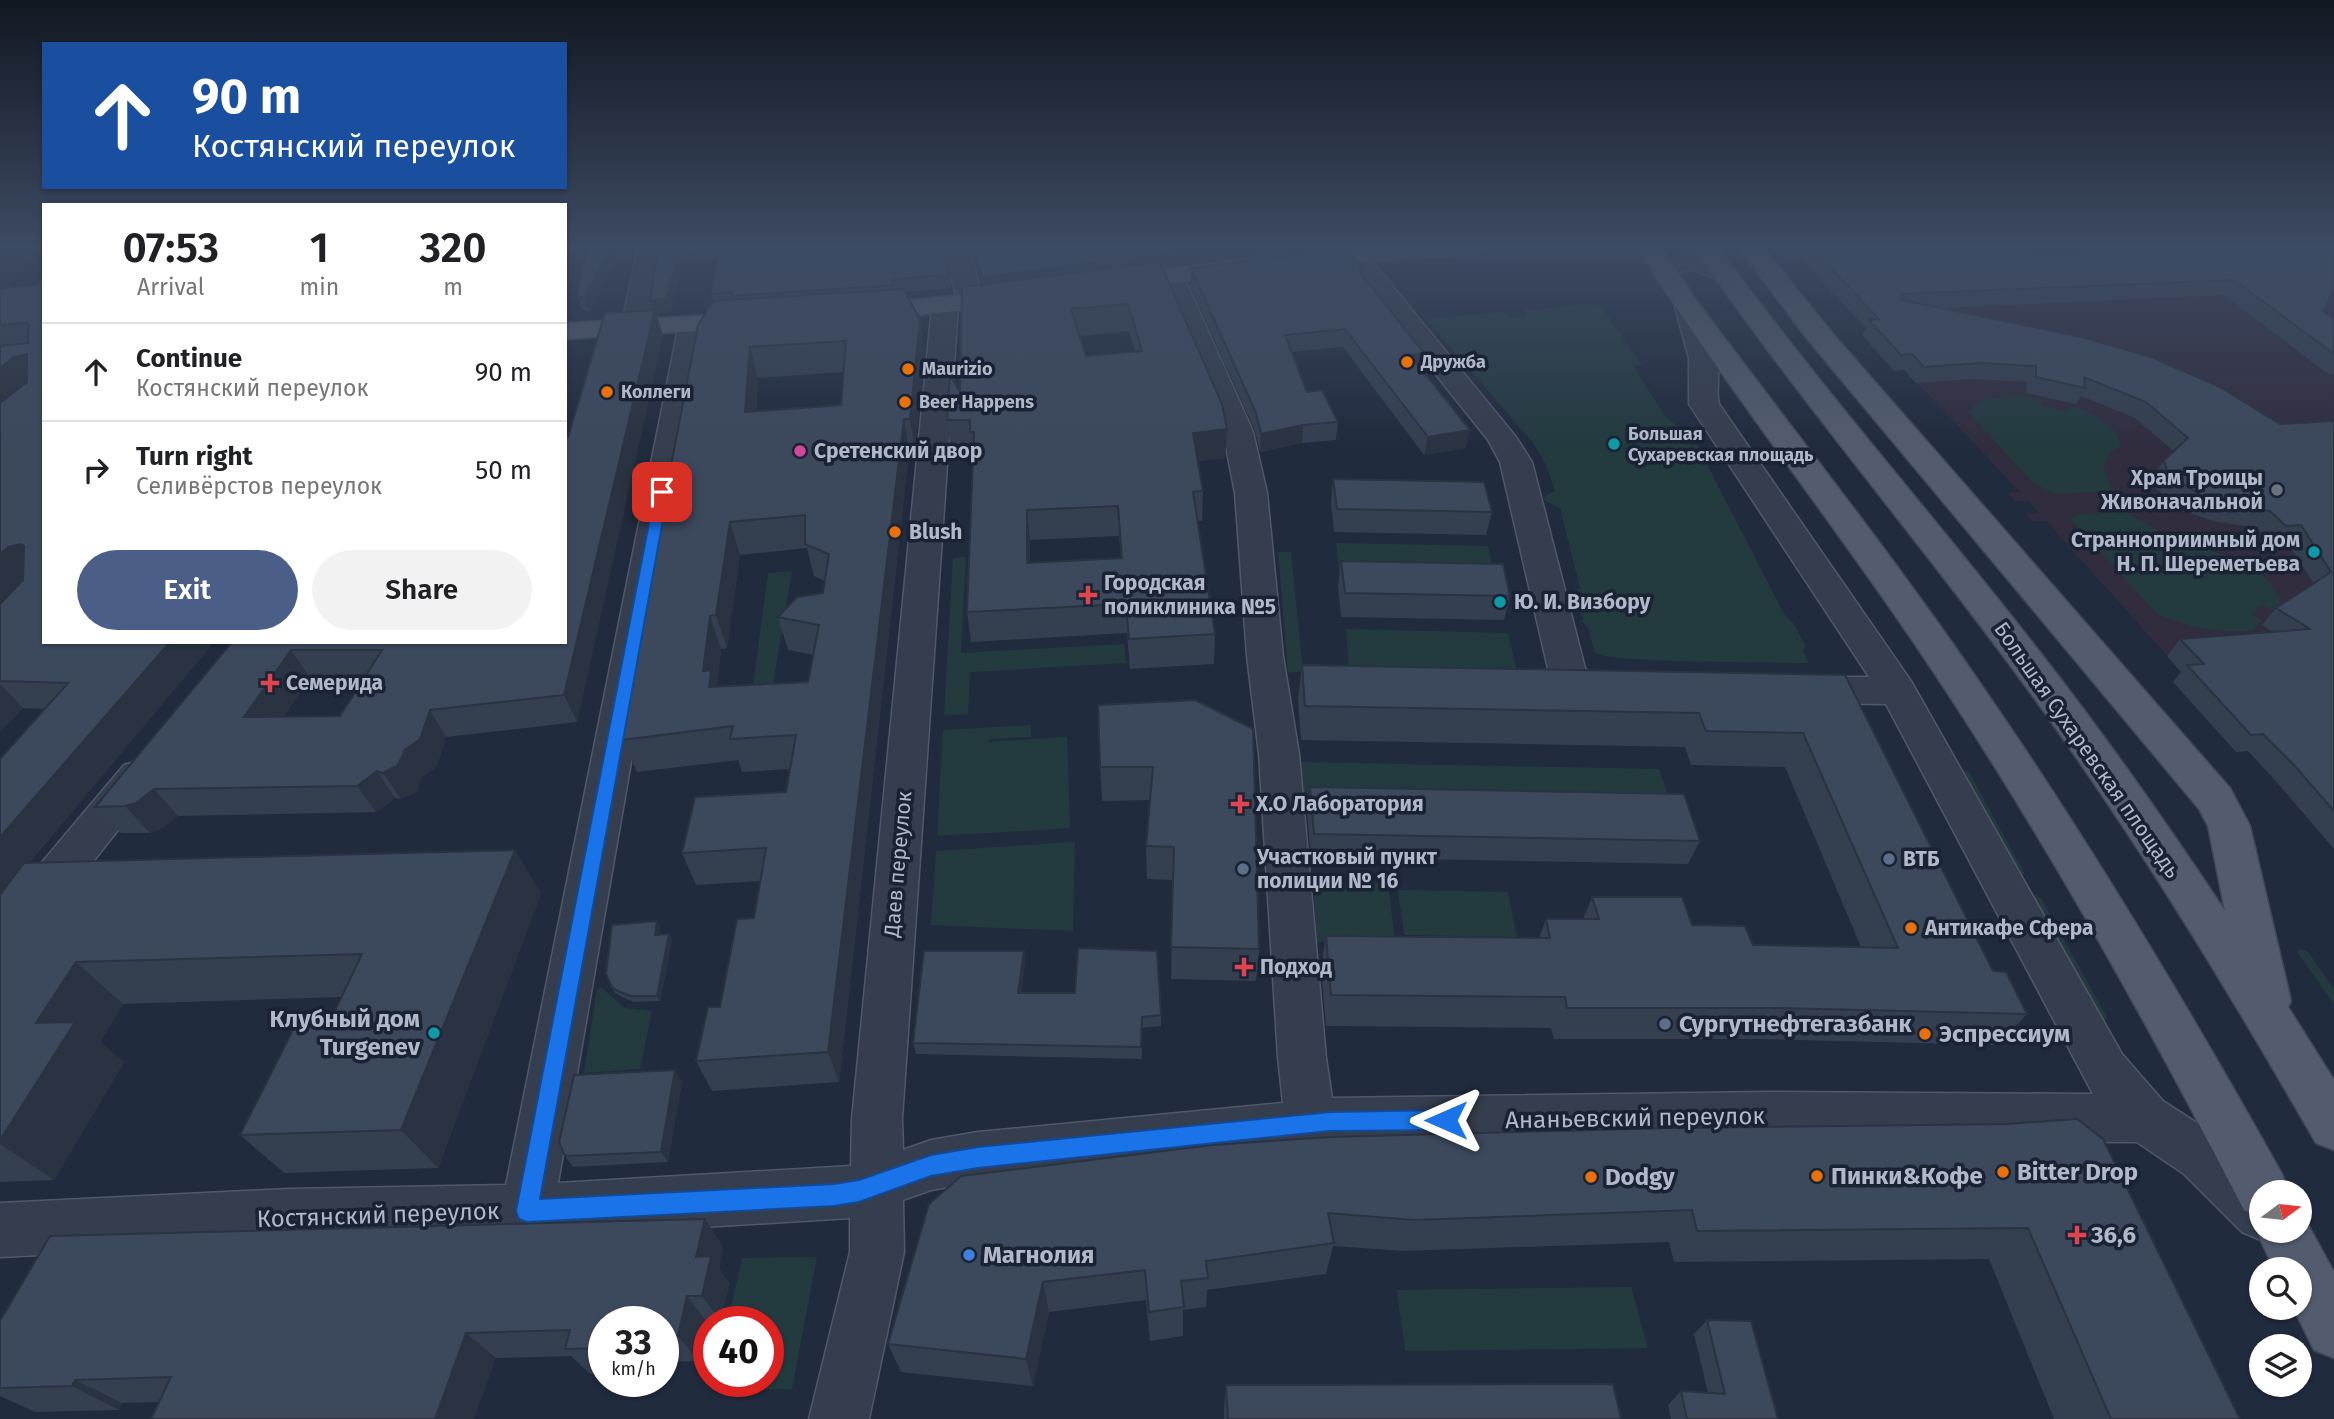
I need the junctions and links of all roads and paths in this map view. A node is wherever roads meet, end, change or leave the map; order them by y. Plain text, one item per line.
1 (638, 314) edge
2 (846, 314) edge
3 (957, 314) edge
4 (1187, 314) edge
5 (1402, 314) edge
6 (1686, 314) edge
7 (1695, 314) edge
8 (1756, 314) edge
9 (1803, 314) edge
10 (836, 315) edge
11 (771, 319) edge
12 (693, 324) junction
13 (635, 327) junction
14 (567, 331) edge
15 (1646, 687) edge
16 (1765, 689) edge
17 (1898, 691) junction
18 (161, 746) edge
19 (0, 945) edge
20 (2272, 1024) junction
21 (2329, 1109) edge
22 (2145, 1118) junction
23 (1311, 1123) junction
24 (2257, 1180) edge
25 (879, 1182) junction
26 (2249, 1201) edge
27 (527, 1211) junction
28 (0, 1230) edge
29 (2287, 1243) edge
30 (2334, 1330) edge
31 (839, 1419) edge

1 - 13 street
2 - 10 main road
3 - 25 street, Даев переулок
4 - 23 street
5 - 15 street
6 - 17 street
7 - 24 main road
8 - 20 main road, Большая Сухаревская площадь
9 - 20 main road
11 - 12 main road
12 - 13 main road
12 - 27 street
13 - 14 main road
16 - 17 street
17 - 22 street
18 - 19 street
20 - 21 main road, Большая Сухаревская площадь
22 - 23 street, Ананьевский переулок
22 - 26 street
23 - 25 street, Ананьевский переулок
25 - 27 street, Костянский переулок
25 - 31 street, Даев переулок
27 - 28 street, Костянский переулок
29 - 30 main road

